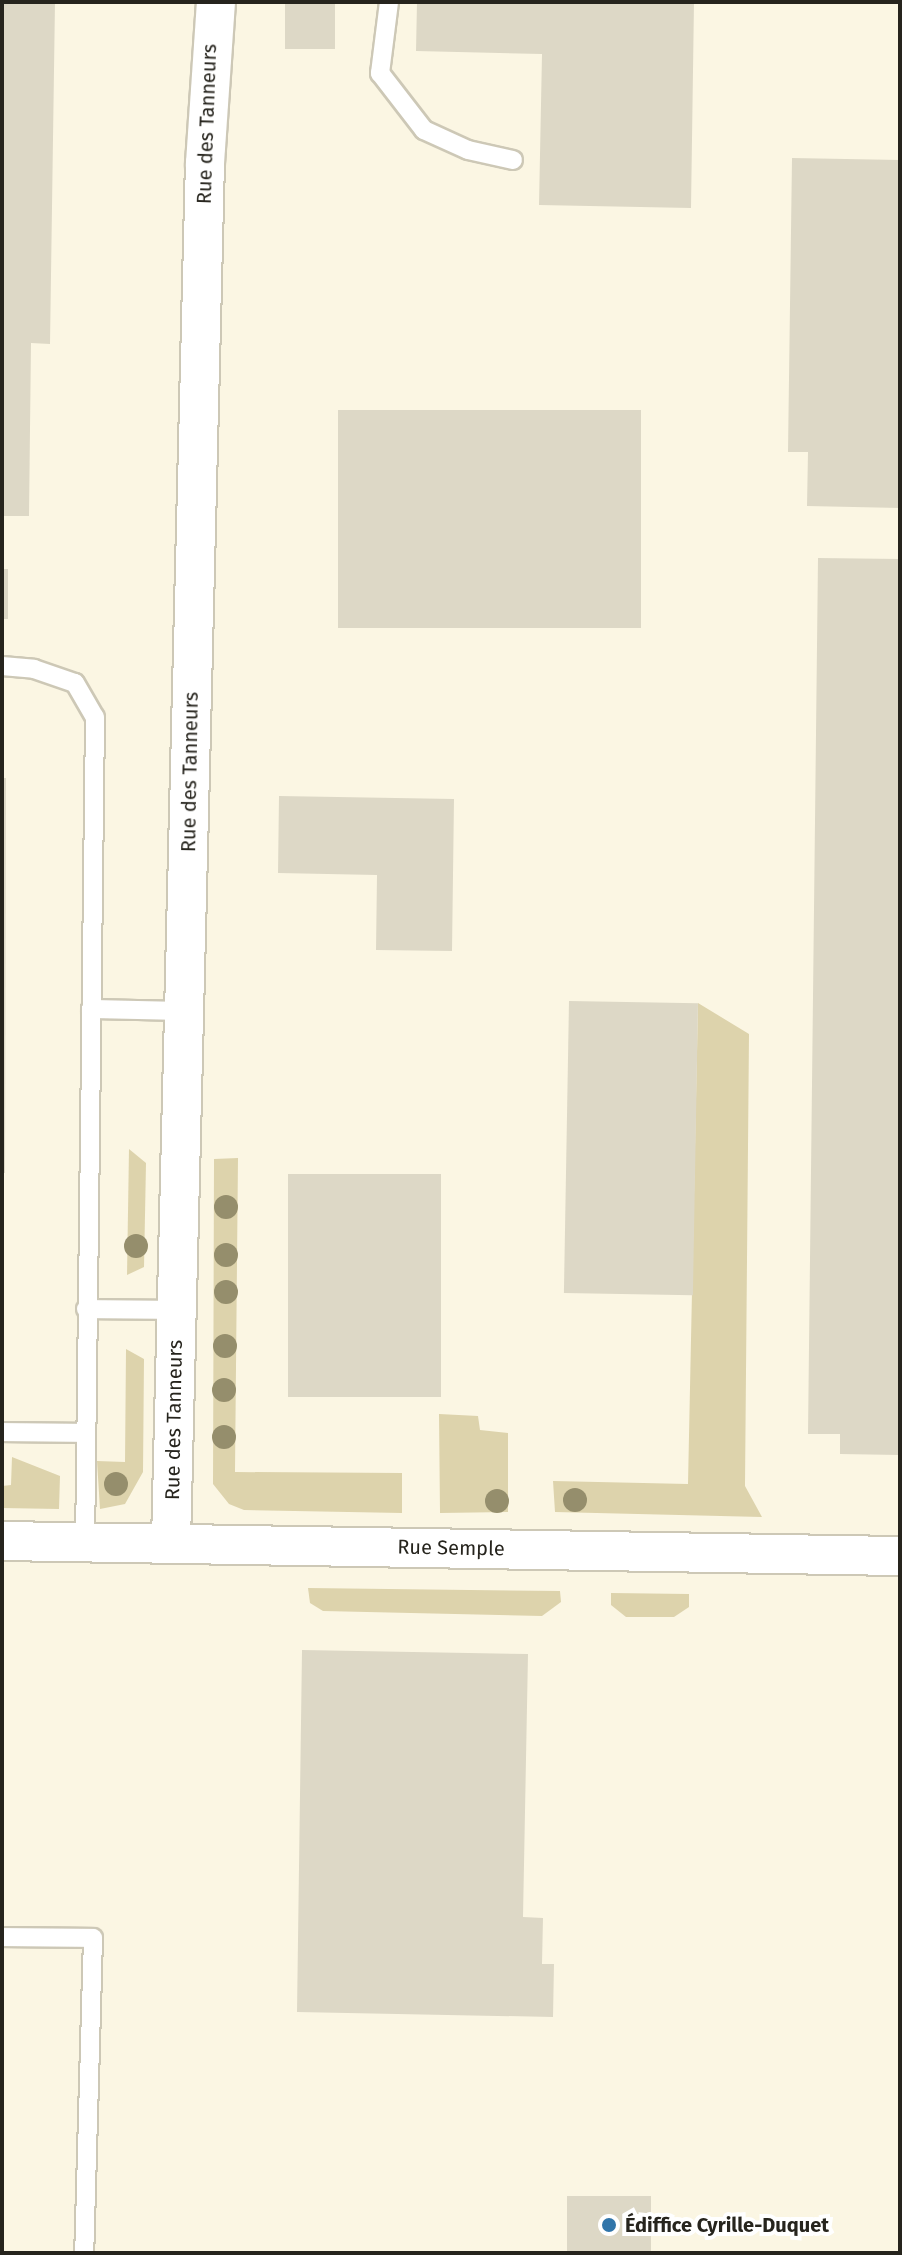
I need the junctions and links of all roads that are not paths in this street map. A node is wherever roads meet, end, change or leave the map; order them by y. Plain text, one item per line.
1 (216, 2) edge
2 (389, 2) edge
3 (513, 160) dead end
4 (2, 666) edge
5 (91, 1009) junction
6 (184, 1011) junction
7 (86, 1309) junction
8 (177, 1310) junction
9 (2, 1432) edge
10 (85, 1433) junction
11 (2, 1541) edge
12 (85, 1542) junction
13 (171, 1542) junction
14 (900, 1556) edge
15 (2, 1937) edge
16 (84, 2253) edge

1 - 6 street, Rue des Tanneurs
2 - 3 lane
4 - 5 lane
5 - 6 lane
5 - 7 lane
6 - 8 street, Rue des Tanneurs
7 - 8 lane
7 - 10 lane
8 - 13 street, Rue des Tanneurs
9 - 10 lane
10 - 12 lane
11 - 12 street, Rue Semple
12 - 13 street, Rue Semple
13 - 14 street, Rue Semple
15 - 16 lane

